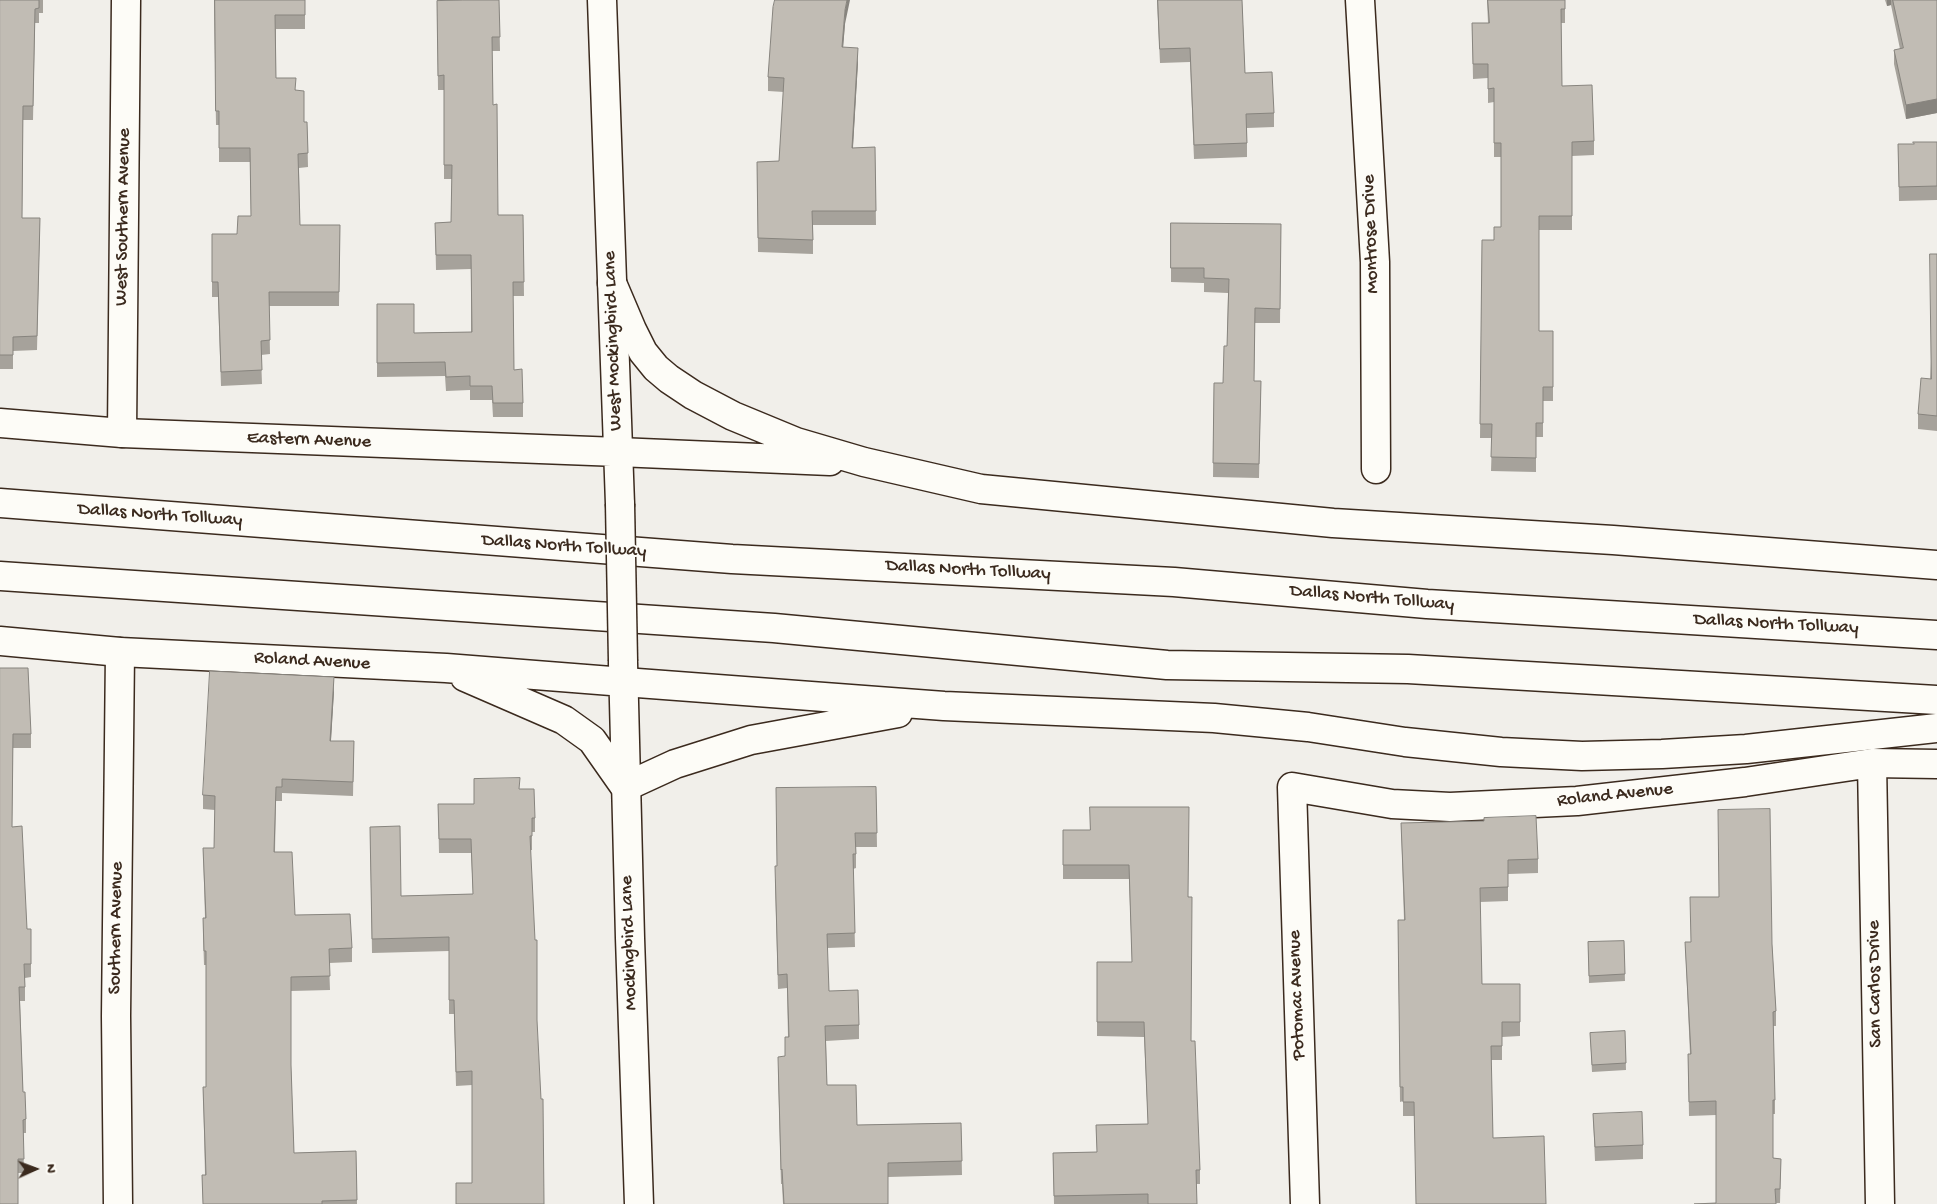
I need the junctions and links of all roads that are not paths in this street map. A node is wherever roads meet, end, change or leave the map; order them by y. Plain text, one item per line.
1 (126, 0) edge
2 (602, 0) edge
3 (1360, 0) edge
4 (612, 283) junction
5 (0, 423) edge
6 (122, 433) junction
7 (618, 452) junction
8 (864, 462) junction
9 (1376, 469) dead end
10 (0, 503) edge
11 (1937, 565) edge
12 (0, 576) edge
13 (1937, 635) edge
14 (0, 641) edge
15 (120, 652) junction
16 (446, 668) junction
17 (624, 672) junction
18 (1937, 700) edge
19 (944, 706) junction
20 (1937, 728) edge
21 (1872, 763) junction
22 (1937, 764) edge
23 (625, 787) junction
24 (1292, 787) joint
25 (118, 1204) edge
26 (639, 1204) edge
27 (1305, 1204) edge
28 (1880, 1204) edge

1 - 6 main road, West Southern Avenue
2 - 4 main road, West Mockingbird Lane
3 - 9 main road, Montrose Drive
4 - 7 main road, West Mockingbird Lane
4 - 8 main road
5 - 6 main road, Eastern Avenue
6 - 7 main road, Eastern Avenue
7 - 8 main road, Eastern Avenue
7 - 17 main road, West Mockingbird Lane, bridge
8 - 11 main road
10 - 13 main road, Dallas North Tollway
12 - 18 main road
14 - 15 main road, Roland Avenue
15 - 16 main road, Roland Avenue
15 - 25 main road, Southern Avenue
16 - 17 main road, Roland Avenue
16 - 23 main road
17 - 19 main road, Roland Avenue
17 - 23 main road, Mockingbird Lane
19 - 20 main road
19 - 23 main road
21 - 22 main road, Roland Avenue
21 - 24 main road, Roland Avenue
21 - 28 main road, San Carlos Drive
23 - 26 main road, Mockingbird Lane
24 - 27 main road, Potomac Avenue

